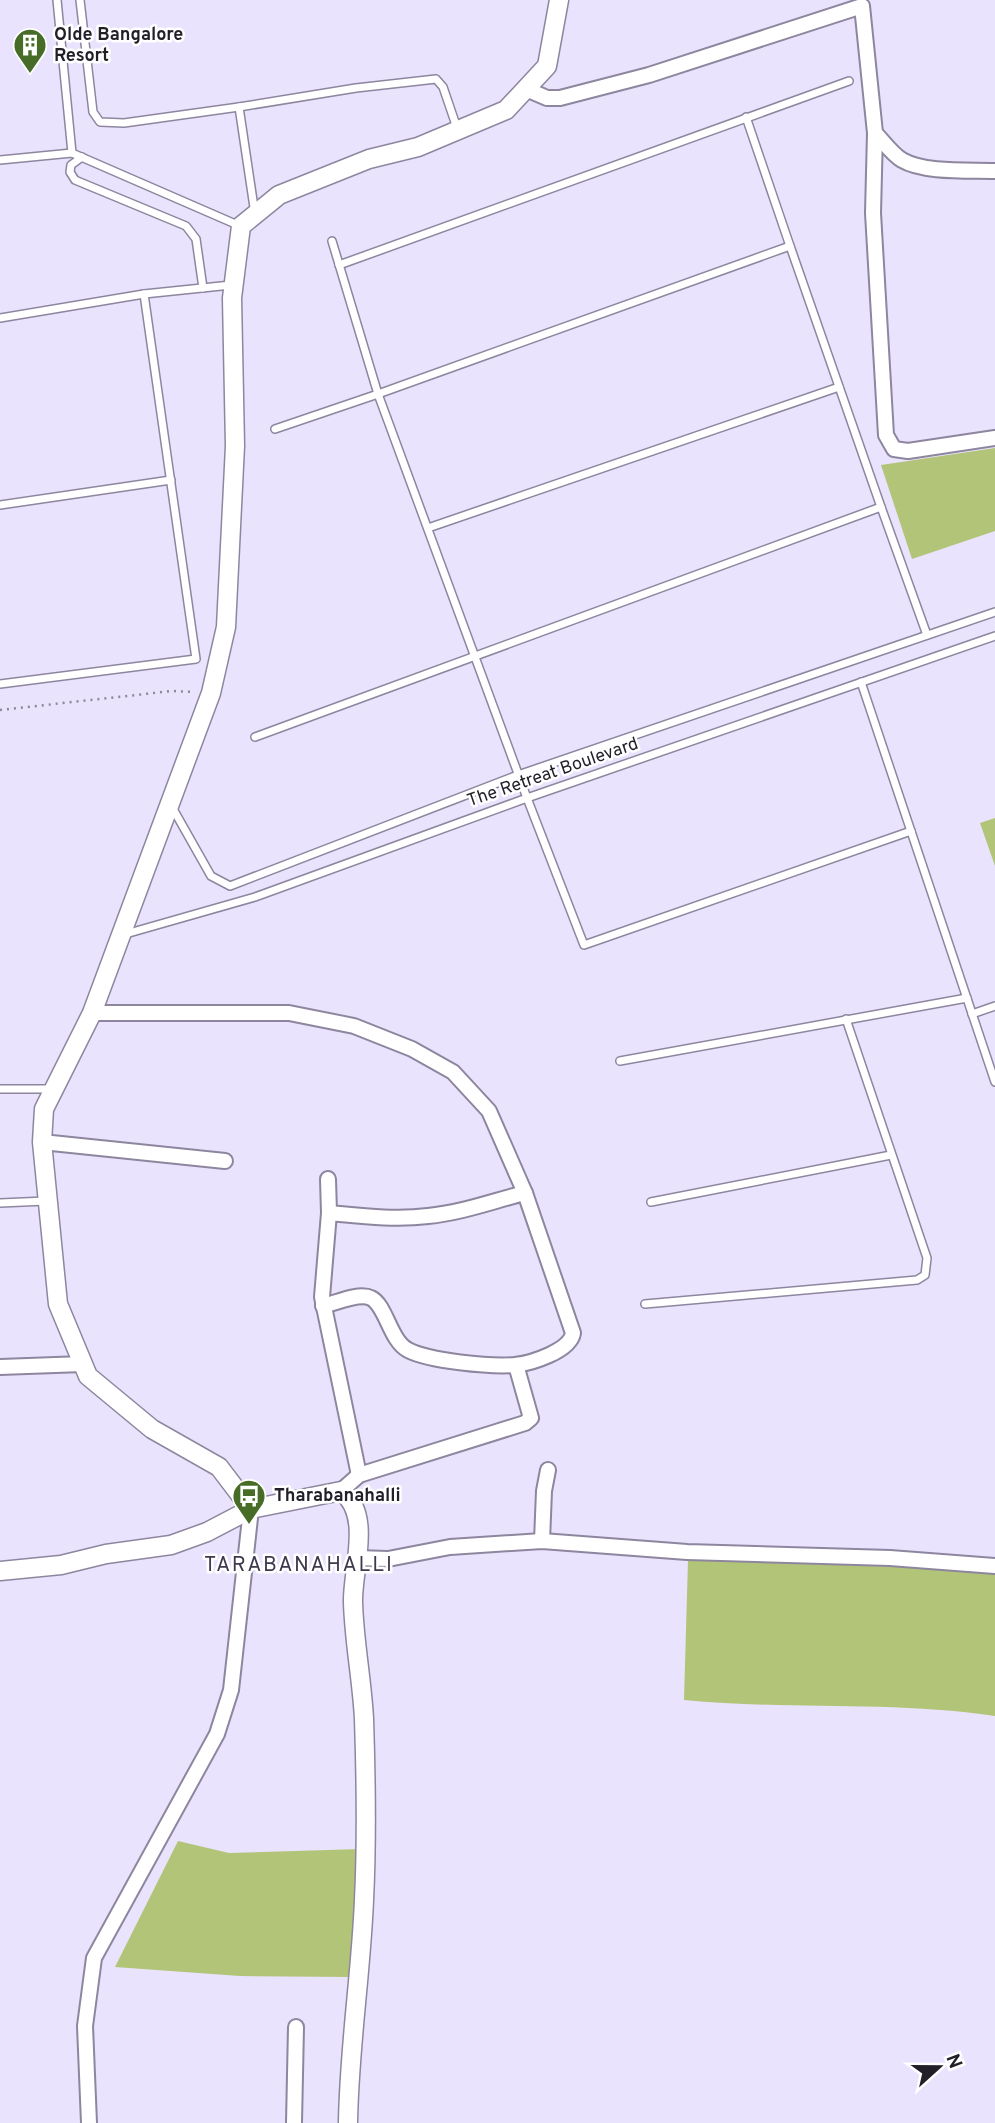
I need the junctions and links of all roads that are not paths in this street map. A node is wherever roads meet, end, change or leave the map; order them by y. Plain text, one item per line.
1 (57, 0) edge
2 (80, 0) edge
3 (558, 0) edge
4 (849, 81) dead end
5 (526, 89) junction
6 (239, 107) junction
7 (746, 117) junction
8 (458, 131) junction
9 (875, 133) junction
10 (72, 153) junction
11 (82, 157) junction
12 (0, 160) edge
13 (995, 171) edge
14 (255, 214) junction
15 (241, 226) junction
16 (332, 241) dead end
17 (790, 246) junction
18 (339, 265) junction
19 (234, 285) junction
20 (204, 288) junction
21 (144, 294) junction
22 (0, 318) edge
23 (839, 387) junction
24 (379, 394) junction
25 (275, 429) dead end
26 (995, 438) edge
27 (171, 480) junction
28 (0, 505) edge
29 (881, 507) junction
30 (428, 528) junction
31 (995, 612) edge
32 (927, 635) junction
33 (995, 636) edge
34 (475, 656) junction
35 (861, 682) junction
36 (0, 684) edge
37 (255, 737) dead end
38 (518, 775) junction
39 (527, 798) junction
40 (169, 804) junction
41 (911, 831) junction
42 (121, 936) junction
43 (967, 998) junction
44 (995, 1006) edge
45 (92, 1013) junction
46 (972, 1014) junction
47 (846, 1019) junction
48 (620, 1061) dead end
49 (995, 1082) edge
50 (54, 1088) junction
51 (0, 1089) edge
52 (42, 1142) junction
53 (891, 1155) junction
54 (225, 1161) dead end
55 (328, 1179) dead end
56 (525, 1193) junction
57 (47, 1201) junction
58 (651, 1202) dead end
59 (0, 1203) edge
60 (329, 1213) junction
61 (645, 1304) dead end
62 (323, 1306) junction
63 (83, 1364) junction
64 (516, 1365) junction
65 (0, 1367) edge
66 (548, 1470) dead end
67 (359, 1475) junction
68 (341, 1491) junction
69 (251, 1509) junction
70 (542, 1541) junction
71 (357, 1558) junction
72 (995, 1566) edge
73 (0, 1571) edge
74 (296, 2027) dead end
75 (89, 2123) edge
76 (294, 2123) edge
77 (348, 2123) edge

1 - 10 lane
2 - 6 lane
3 - 5 street
4 - 7 lane
5 - 8 street
5 - 9 street
6 - 8 lane
6 - 14 lane
7 - 17 lane
7 - 18 lane
8 - 14 street
9 - 13 street
9 - 26 street
10 - 11 lane
10 - 12 lane
11 - 15 lane
11 - 20 lane
14 - 15 street
15 - 19 street
16 - 18 lane
17 - 23 lane
17 - 24 lane
18 - 24 lane
19 - 20 lane
19 - 40 street
20 - 21 lane
21 - 22 lane
21 - 27 lane
23 - 29 lane
23 - 30 lane
24 - 25 lane
24 - 30 lane
27 - 28 lane
27 - 36 lane
29 - 32 lane
29 - 34 lane
30 - 34 lane
31 - 32 lane
32 - 38 lane
33 - 35 lane, The Retreat Boulevard
34 - 37 lane
34 - 38 lane
35 - 39 lane, The Retreat Boulevard
35 - 41 lane
38 - 39 lane
38 - 40 lane
39 - 41 lane
39 - 42 lane, The Retreat Boulevard
40 - 42 street
41 - 43 lane
42 - 45 street
43 - 46 lane
43 - 47 lane
44 - 46 lane
45 - 50 street
45 - 56 street
46 - 49 lane
47 - 48 lane
47 - 53 lane
50 - 51 lane
50 - 52 street
52 - 54 street
52 - 57 street
53 - 58 lane
53 - 61 lane
55 - 60 street
56 - 60 street
56 - 64 street
57 - 59 lane
57 - 63 street
60 - 62 street
62 - 64 street
62 - 67 street
63 - 65 street
63 - 69 street
64 - 67 street
66 - 70 street
67 - 68 street
68 - 69 street
68 - 71 street
69 - 73 street
69 - 75 street
70 - 71 street
70 - 72 street
71 - 77 street
74 - 76 street

